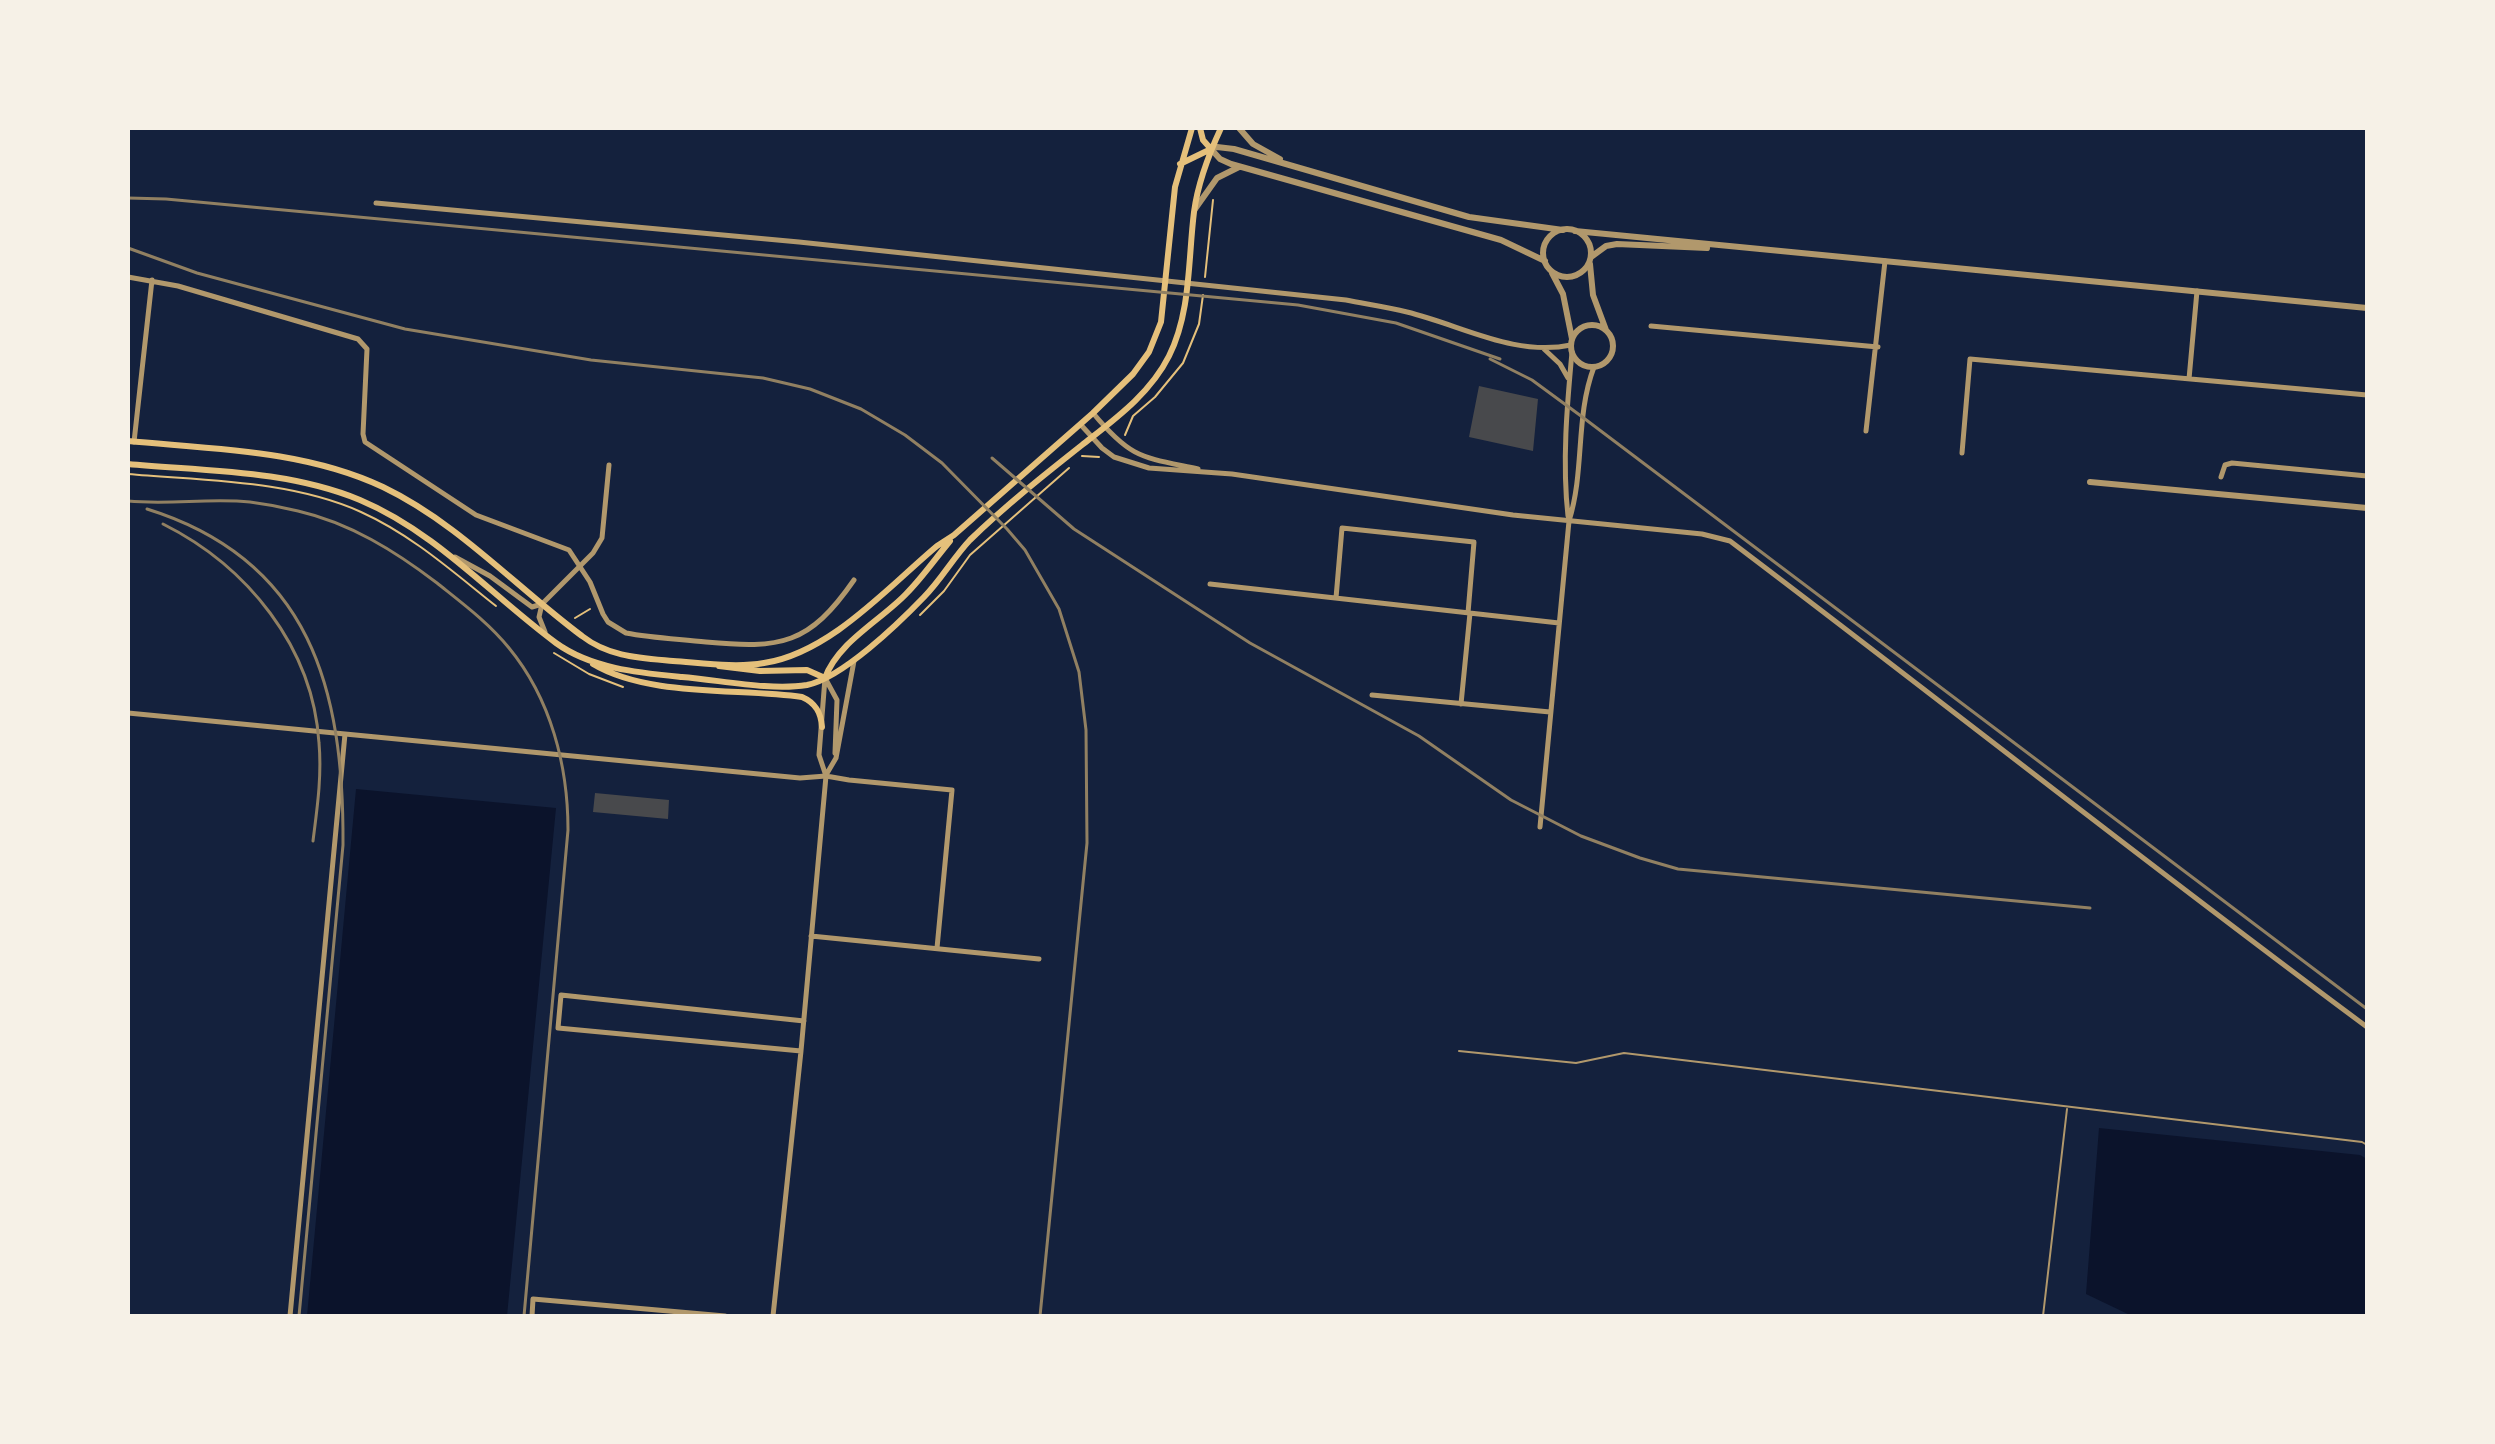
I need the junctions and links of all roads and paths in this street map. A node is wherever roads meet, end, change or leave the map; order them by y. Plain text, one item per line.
1 (1192, 128) edge
2 (1200, 128) edge
3 (1221, 128) edge
4 (1239, 128) edge
5 (1211, 149) junction
6 (1180, 164) junction
7 (1290, 165) junction
8 (1240, 166) junction
9 (1215, 193) dead end
10 (376, 203) dead end
11 (1195, 209) junction
12 (1563, 230) junction
13 (1575, 231) junction
14 (1739, 247) junction
15 (1590, 259) junction
16 (1545, 261) junction
17 (1885, 261) junction
18 (1551, 270) junction
19 (1205, 275) dead end
20 (128, 277) edge
21 (152, 280) junction
22 (2197, 291) junction
23 (2367, 308) edge
24 (1651, 326) dead end
25 (1608, 333) junction
26 (1571, 345) junction
27 (1878, 347) junction
28 (1543, 349) junction
29 (1594, 367) junction
30 (1569, 379) junction
31 (2189, 379) junction
32 (2367, 395) edge
33 (1093, 413) junction
34 (1081, 425) junction
35 (1105, 428) junction
36 (1866, 431) dead end
37 (1091, 438) junction
38 (131, 442) edge
39 (1962, 453) dead end
40 (1100, 458) dead end
41 (128, 464) edge
42 (609, 465) dead end
43 (1214, 472) junction
44 (128, 474) edge
45 (2367, 476) edge
46 (2221, 477) dead end
47 (2090, 482) dead end
48 (2367, 508) edge
49 (1569, 521) junction
50 (996, 531) dead end
51 (954, 535) junction
52 (447, 553) junction
53 (580, 565) junction
54 (854, 580) dead end
55 (1210, 584) dead end
56 (1336, 598) junction
57 (542, 604) junction
58 (599, 607) junction
59 (502, 611) dead end
60 (1469, 613) junction
61 (1559, 623) junction
62 (569, 626) junction
63 (545, 632) junction
64 (555, 642) junction
65 (580, 656) junction
66 (854, 660) junction
67 (699, 663) junction
68 (825, 678) junction
69 (618, 686) dead end
70 (1372, 695) dead end
71 (1461, 704) junction
72 (1550, 712) junction
73 (128, 713) edge
74 (822, 727) junction
75 (345, 734) junction
76 (836, 758) junction
77 (826, 776) junction
78 (1540, 827) dead end
79 (811, 936) junction
80 (937, 948) junction
81 (1039, 959) dead end
82 (804, 1021) junction
83 (2367, 1027) edge
84 (801, 1051) junction
85 (1459, 1051) dead end
86 (2067, 1108) junction
87 (2367, 1145) edge
88 (290, 1316) edge
89 (532, 1316) edge
90 (725, 1316) edge
91 (773, 1316) edge
92 (2043, 1316) edge

1 - 6 main road
2 - 5 main road
3 - 5 main road
4 - 7 street
5 - 6 main road
5 - 7 street
5 - 8 street
5 - 11 main road
6 - 33 main road
7 - 12 street
8 - 11 street
8 - 16 street
9 - 19 path
10 - 28 street
11 - 35 main road
12 - 13 street
12 - 16 street
13 - 14 street
13 - 15 street
14 - 15 street
14 - 17 street
15 - 18 street
15 - 25 street
16 - 18 street
17 - 22 street
17 - 27 street
18 - 26 street
20 - 21 street
21 - 38 street
21 - 53 street
22 - 23 street
22 - 31 street
24 - 27 street
25 - 26 street
25 - 29 street
26 - 28 street
26 - 29 street
26 - 30 street
27 - 36 street
28 - 30 street
29 - 49 street
30 - 49 street
31 - 32 street
31 - 39 street
33 - 34 main road
33 - 35 street
34 - 37 street
34 - 51 main road
35 - 37 main road
35 - 43 street
37 - 43 street
37 - 66 main road
38 - 57 main road
40 - 50 path
41 - 52 main road
42 - 53 street
43 - 49 street
44 - 59 path
45 - 46 street
47 - 48 street
49 - 61 street
49 - 83 street
51 - 67 main road
51 - 68 main road
52 - 57 street
52 - 63 main road
53 - 57 street
53 - 58 street
54 - 58 street
55 - 56 street
56 - 60 street
56 - 60 street
57 - 62 main road
57 - 63 street
58 - 62 path
60 - 61 street
60 - 71 street
61 - 72 street
62 - 67 main road
63 - 64 main road
64 - 65 main road
64 - 69 path
65 - 68 main road
65 - 74 main road
66 - 68 main road
66 - 76 street
67 - 68 main road
68 - 74 street
68 - 76 street
70 - 71 street
71 - 72 street
72 - 78 street
73 - 75 street
74 - 77 street
75 - 77 street
75 - 88 street
76 - 77 street
77 - 79 street
77 - 80 street
79 - 80 street
79 - 82 street
80 - 81 street
82 - 84 street
82 - 84 street
84 - 91 street
85 - 86 lane
86 - 87 lane
86 - 92 lane
89 - 90 street

